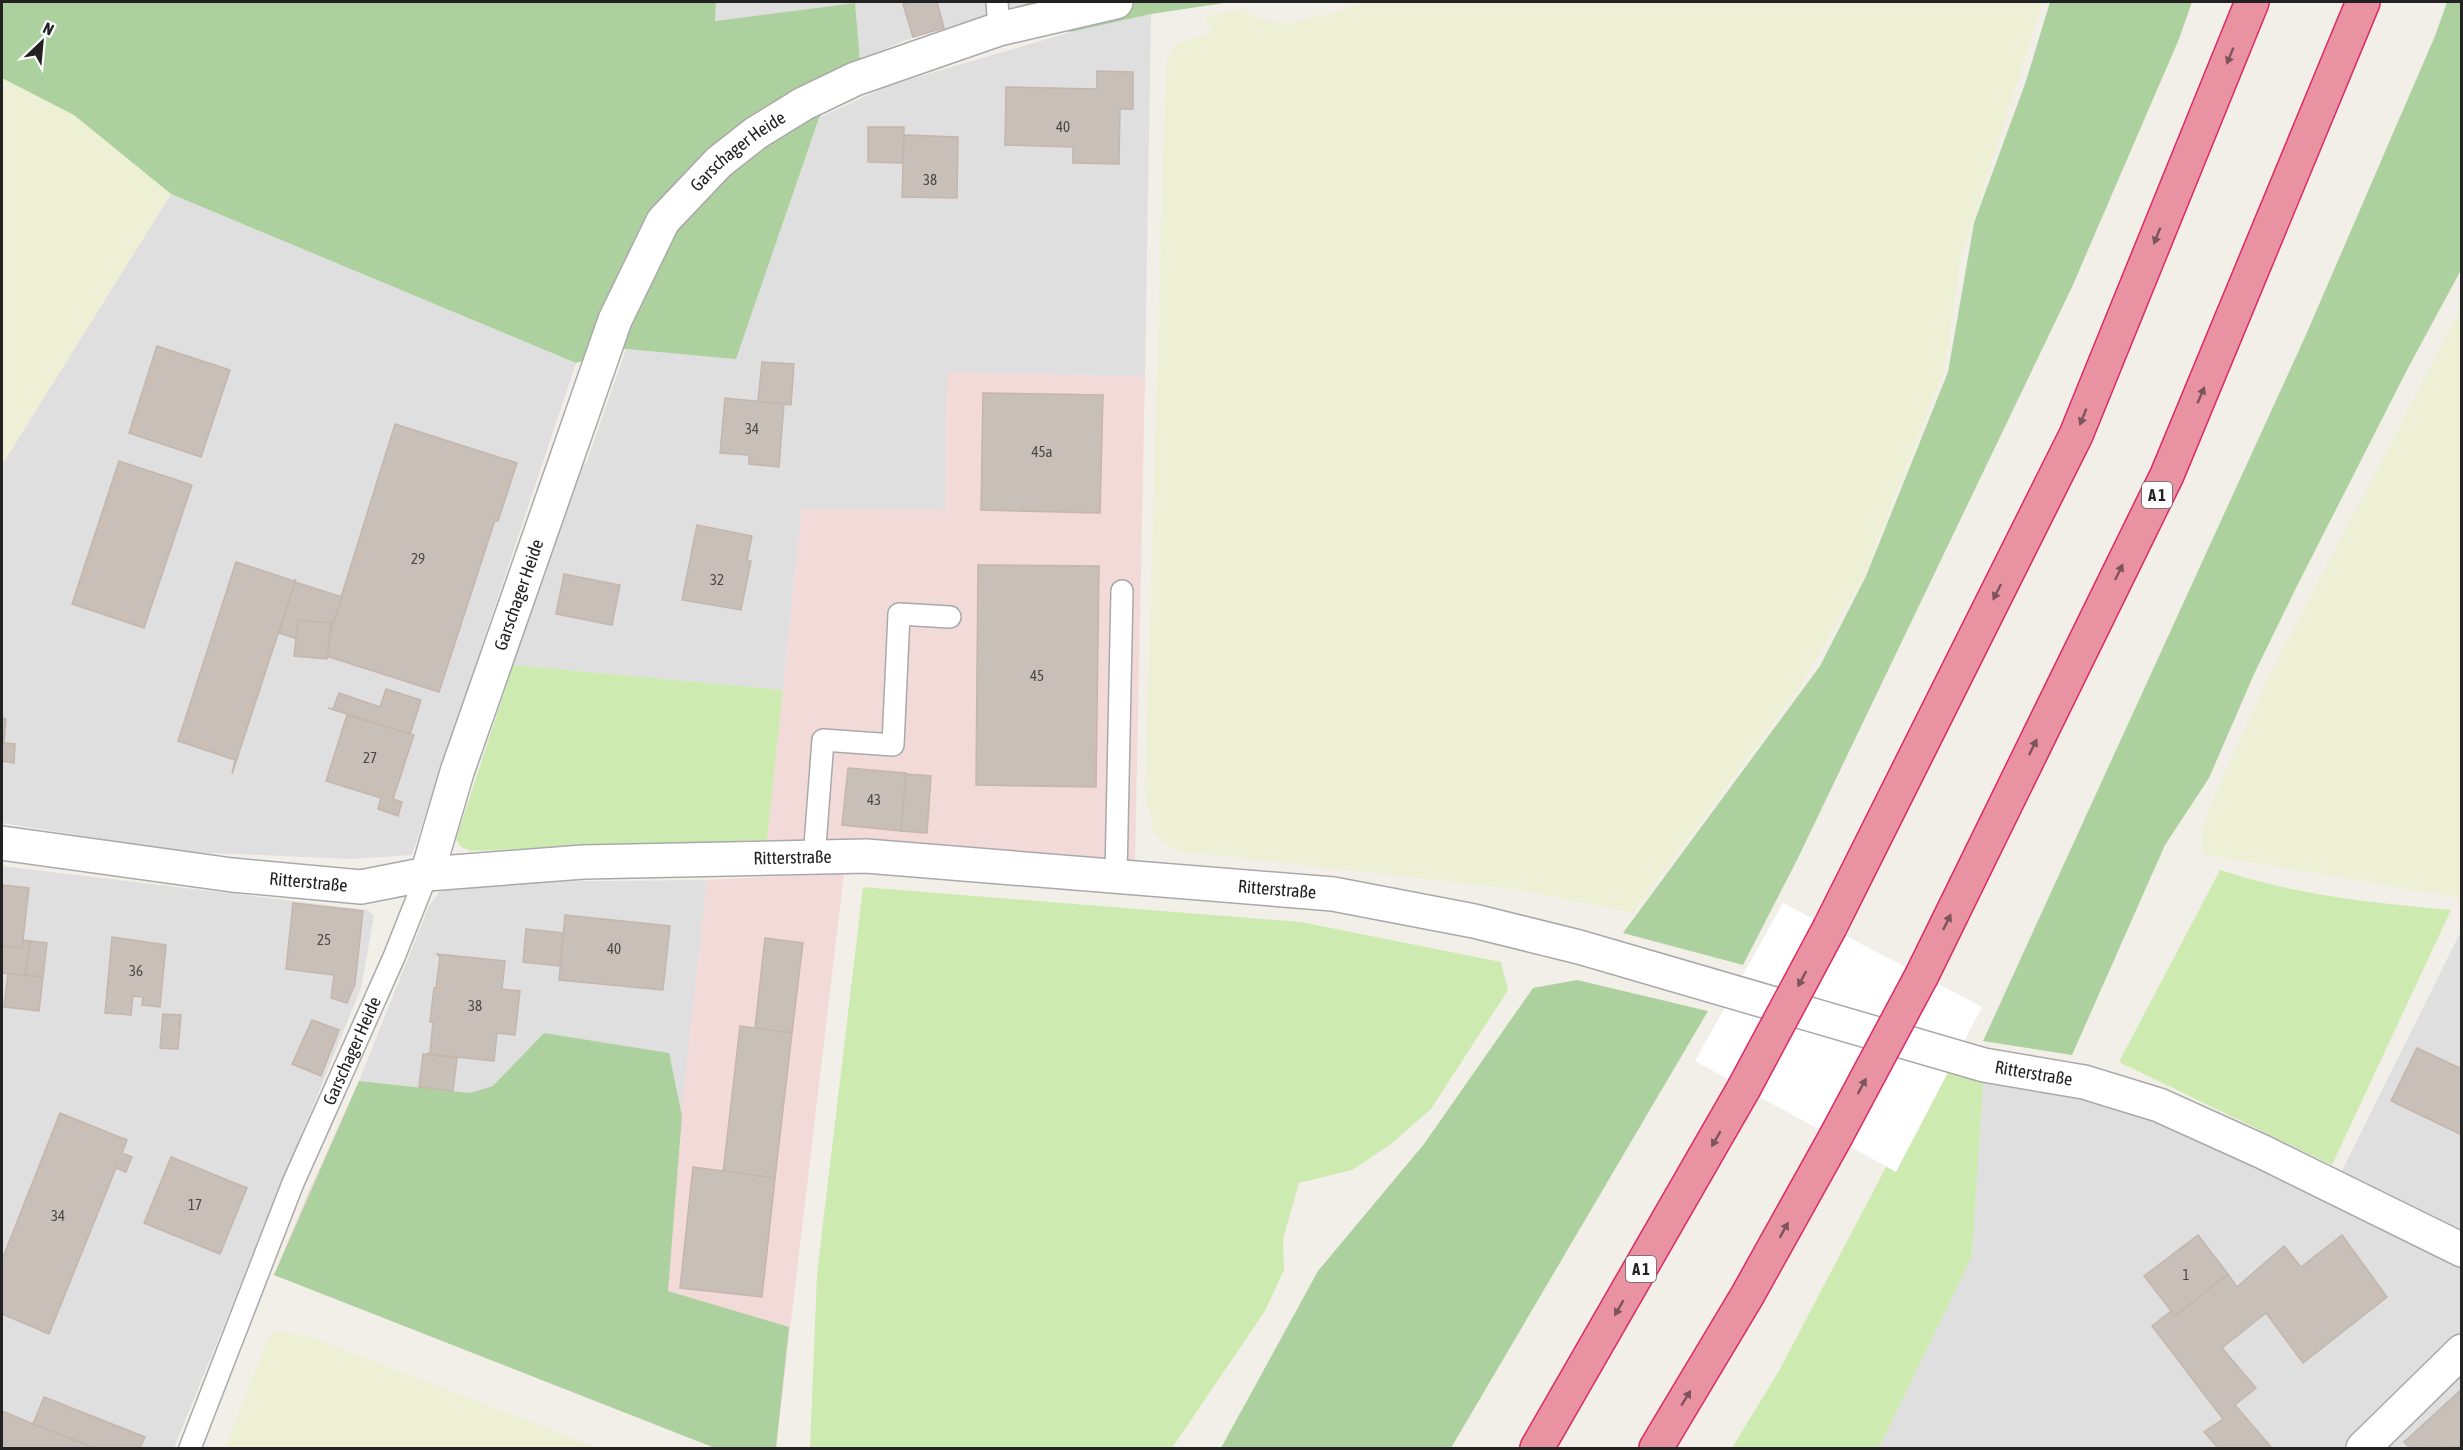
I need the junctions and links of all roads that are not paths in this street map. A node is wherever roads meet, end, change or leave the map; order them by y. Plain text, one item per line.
1 (1116, 2) edge
2 (2252, 2) edge
3 (2363, 2) edge
4 (998, 15) edge
5 (1122, 591) dead end
6 (950, 617) dead end
7 (2, 843) edge
8 (814, 859) junction
9 (427, 874) junction
10 (1116, 876) junction
11 (2462, 1250) edge
12 (2462, 1351) edge
13 (190, 1449) edge
14 (1537, 1449) edge
15 (1656, 1449) edge
16 (2363, 1449) edge

1 - 4 street, Garschager Heide
2 -> 14 highway, A 1, bridge
15 -> 3 highway, A 1, bridge
4 - 9 street, Garschager Heide
5 - 10 lane
6 - 8 lane
7 - 9 street, Ritterstraße
8 - 9 street, Ritterstraße
8 - 10 street, Ritterstraße
9 - 13 lane, Garschager Heide
10 - 11 street, Ritterstraße
12 - 16 street

